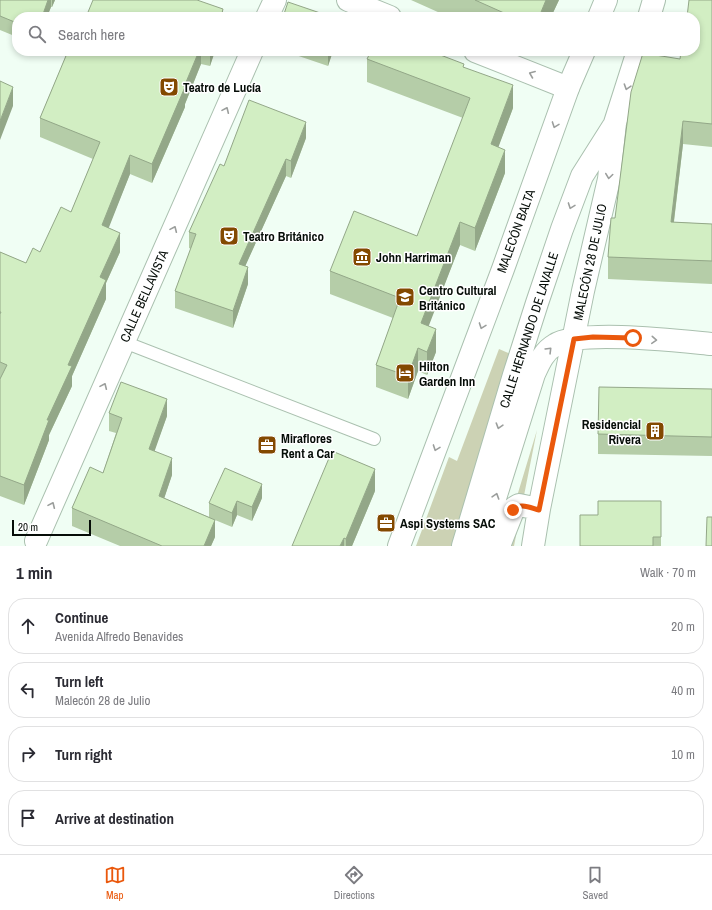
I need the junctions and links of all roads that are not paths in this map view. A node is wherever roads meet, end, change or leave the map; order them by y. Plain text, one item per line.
1 (275, 0) edge
2 (348, 0) edge
3 (606, 0) edge
4 (654, 0) edge
5 (270, 12) edge
6 (378, 12) edge
7 (601, 12) edge
8 (650, 12) edge
9 (250, 56) edge
10 (488, 56) edge
11 (582, 56) edge
12 (636, 56) edge
13 (568, 88) junction
14 (615, 123) junction
15 (574, 339) junction
16 (124, 342) junction
17 (712, 344) edge
18 (374, 439) dead end
19 (539, 510) junction
20 (37, 544) edge
21 (399, 546) edge
22 (463, 546) edge
23 (480, 546) edge
24 (499, 546) edge
25 (533, 546) edge

1 - 5 main road
2 - 6 main road
3 - 7 main road
4 - 8 main road
16 -> 9 main road, CALLE BELLAVISTA
13 -> 10 main road
11 - 13 main road, MALECÓN BALTA
12 -> 14 main road, MALECÓN 28 DE JULIO
13 -> 21 main road, MALECÓN BALTA
14 -> 15 main road, MALECÓN 28 DE JULIO
14 -> 22 main road, CALLE HERNANDO DE LAVALLE
15 -> 17 main road, CALLE HERNANDO DE LAVALLE
15 - 19 main road, MALECÓN 28 DE JULIO
23 -> 15 main road, CALLE HERNANDO DE LAVALLE
16 - 18 lane
20 -> 16 main road, CALLE BELLAVISTA
19 - 24 main road
19 - 25 main road, MALECÓN 28 DE JULIO

